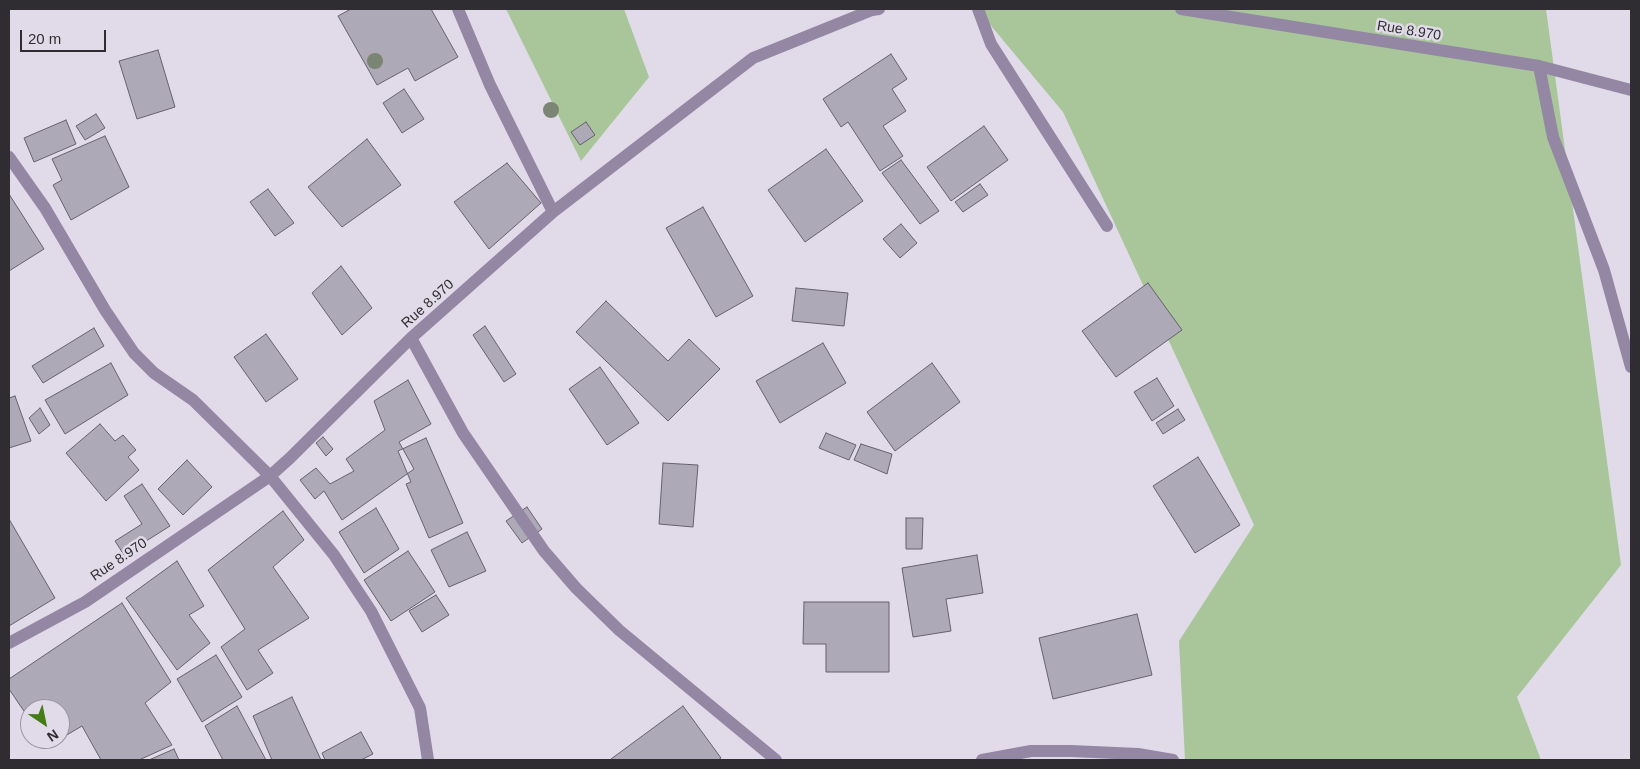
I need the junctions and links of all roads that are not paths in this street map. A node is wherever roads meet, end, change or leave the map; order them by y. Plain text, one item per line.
1 (458, 9) edge
2 (880, 9) edge
3 (978, 9) edge
4 (1181, 9) edge
5 (1539, 66) junction
6 (1631, 90) edge
7 (9, 157) edge
8 (553, 212) junction
9 (1108, 226) dead end
10 (412, 338) junction
11 (1631, 367) edge
12 (270, 476) junction
13 (9, 643) edge
14 (1000, 758) edge
15 (428, 760) edge
16 (776, 760) edge
17 (982, 760) edge
18 (1172, 760) edge

1 - 8 street
2 - 8 street, Rue 8.970
3 - 9 street
4 - 5 street, Rue 8.970
5 - 6 street, Rue 8.970
5 - 11 street
7 - 12 street
8 - 10 street, Rue 8.970
10 - 12 street, Rue 8.970
10 - 16 street
12 - 13 street, Rue 8.970
12 - 15 street
14 - 17 street
14 - 18 street

